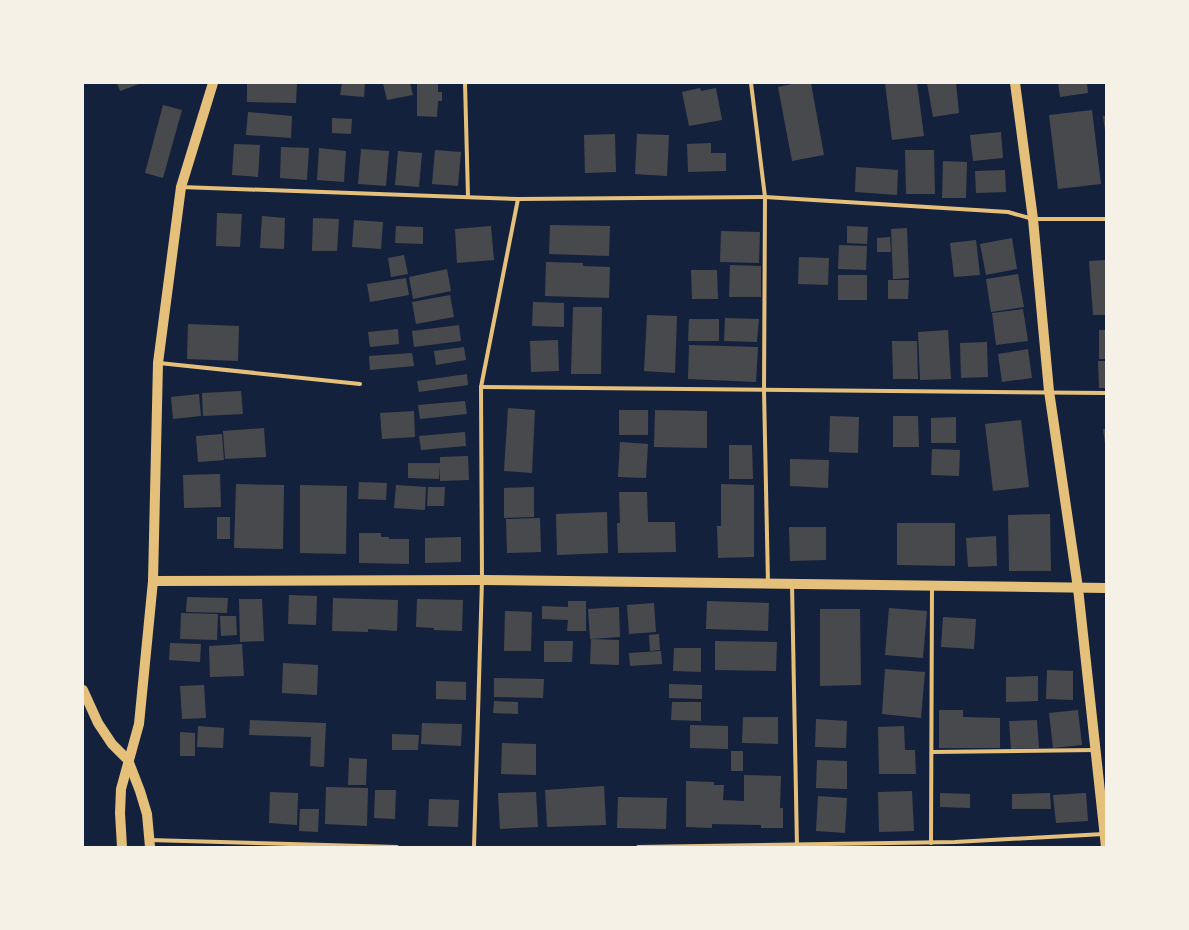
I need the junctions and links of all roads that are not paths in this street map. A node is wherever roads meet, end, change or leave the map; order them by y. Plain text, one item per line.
1 (212, 83) edge
2 (466, 83) edge
3 (751, 83) edge
4 (1015, 83) edge
5 (181, 187) junction
6 (468, 197) junction
7 (765, 197) junction
8 (518, 199) junction
9 (1033, 219) junction
10 (1106, 219) edge
11 (158, 363) junction
12 (360, 384) dead end
13 (482, 387) junction
14 (764, 391) junction
15 (1049, 391) junction
16 (1106, 393) edge
17 (482, 580) junction
18 (154, 581) junction
19 (768, 583) junction
20 (792, 583) junction
21 (932, 586) junction
22 (1078, 588) junction
23 (1106, 588) edge
24 (83, 690) edge
25 (1095, 750) junction
26 (932, 752) junction
27 (128, 760) junction
28 (1105, 834) edge
29 (931, 843) junction
30 (150, 844) edge
31 (916, 845) edge
32 (955, 845) edge
33 (797, 846) edge
34 (122, 847) edge
35 (397, 847) edge
36 (474, 847) edge
37 (638, 847) edge
38 (1106, 847) edge

1 - 5 main road
2 - 6 street
3 - 7 street
4 - 9 main road
5 - 6 street
5 - 11 main road
6 - 8 street
7 - 8 street
7 - 9 street
7 - 14 street
8 - 13 street
9 - 10 street
9 - 15 main road
11 - 12 street
11 - 18 main road
13 - 14 street
13 - 17 street
14 - 15 street
14 - 19 street
15 - 16 street
15 - 22 main road
17 - 18 main road
17 - 19 main road
17 - 36 street
18 - 27 main road
19 - 20 main road
20 - 21 main road
20 - 33 street
21 - 22 main road
21 - 26 street
22 - 23 main road
22 - 25 main road
24 - 27 main road
25 - 26 street
25 - 28 main road
26 - 29 street
27 - 30 main road
27 - 34 main road
28 - 32 street
28 - 38 main road
29 - 31 street
29 - 32 street
30 - 35 street
31 - 33 street
33 - 37 street

